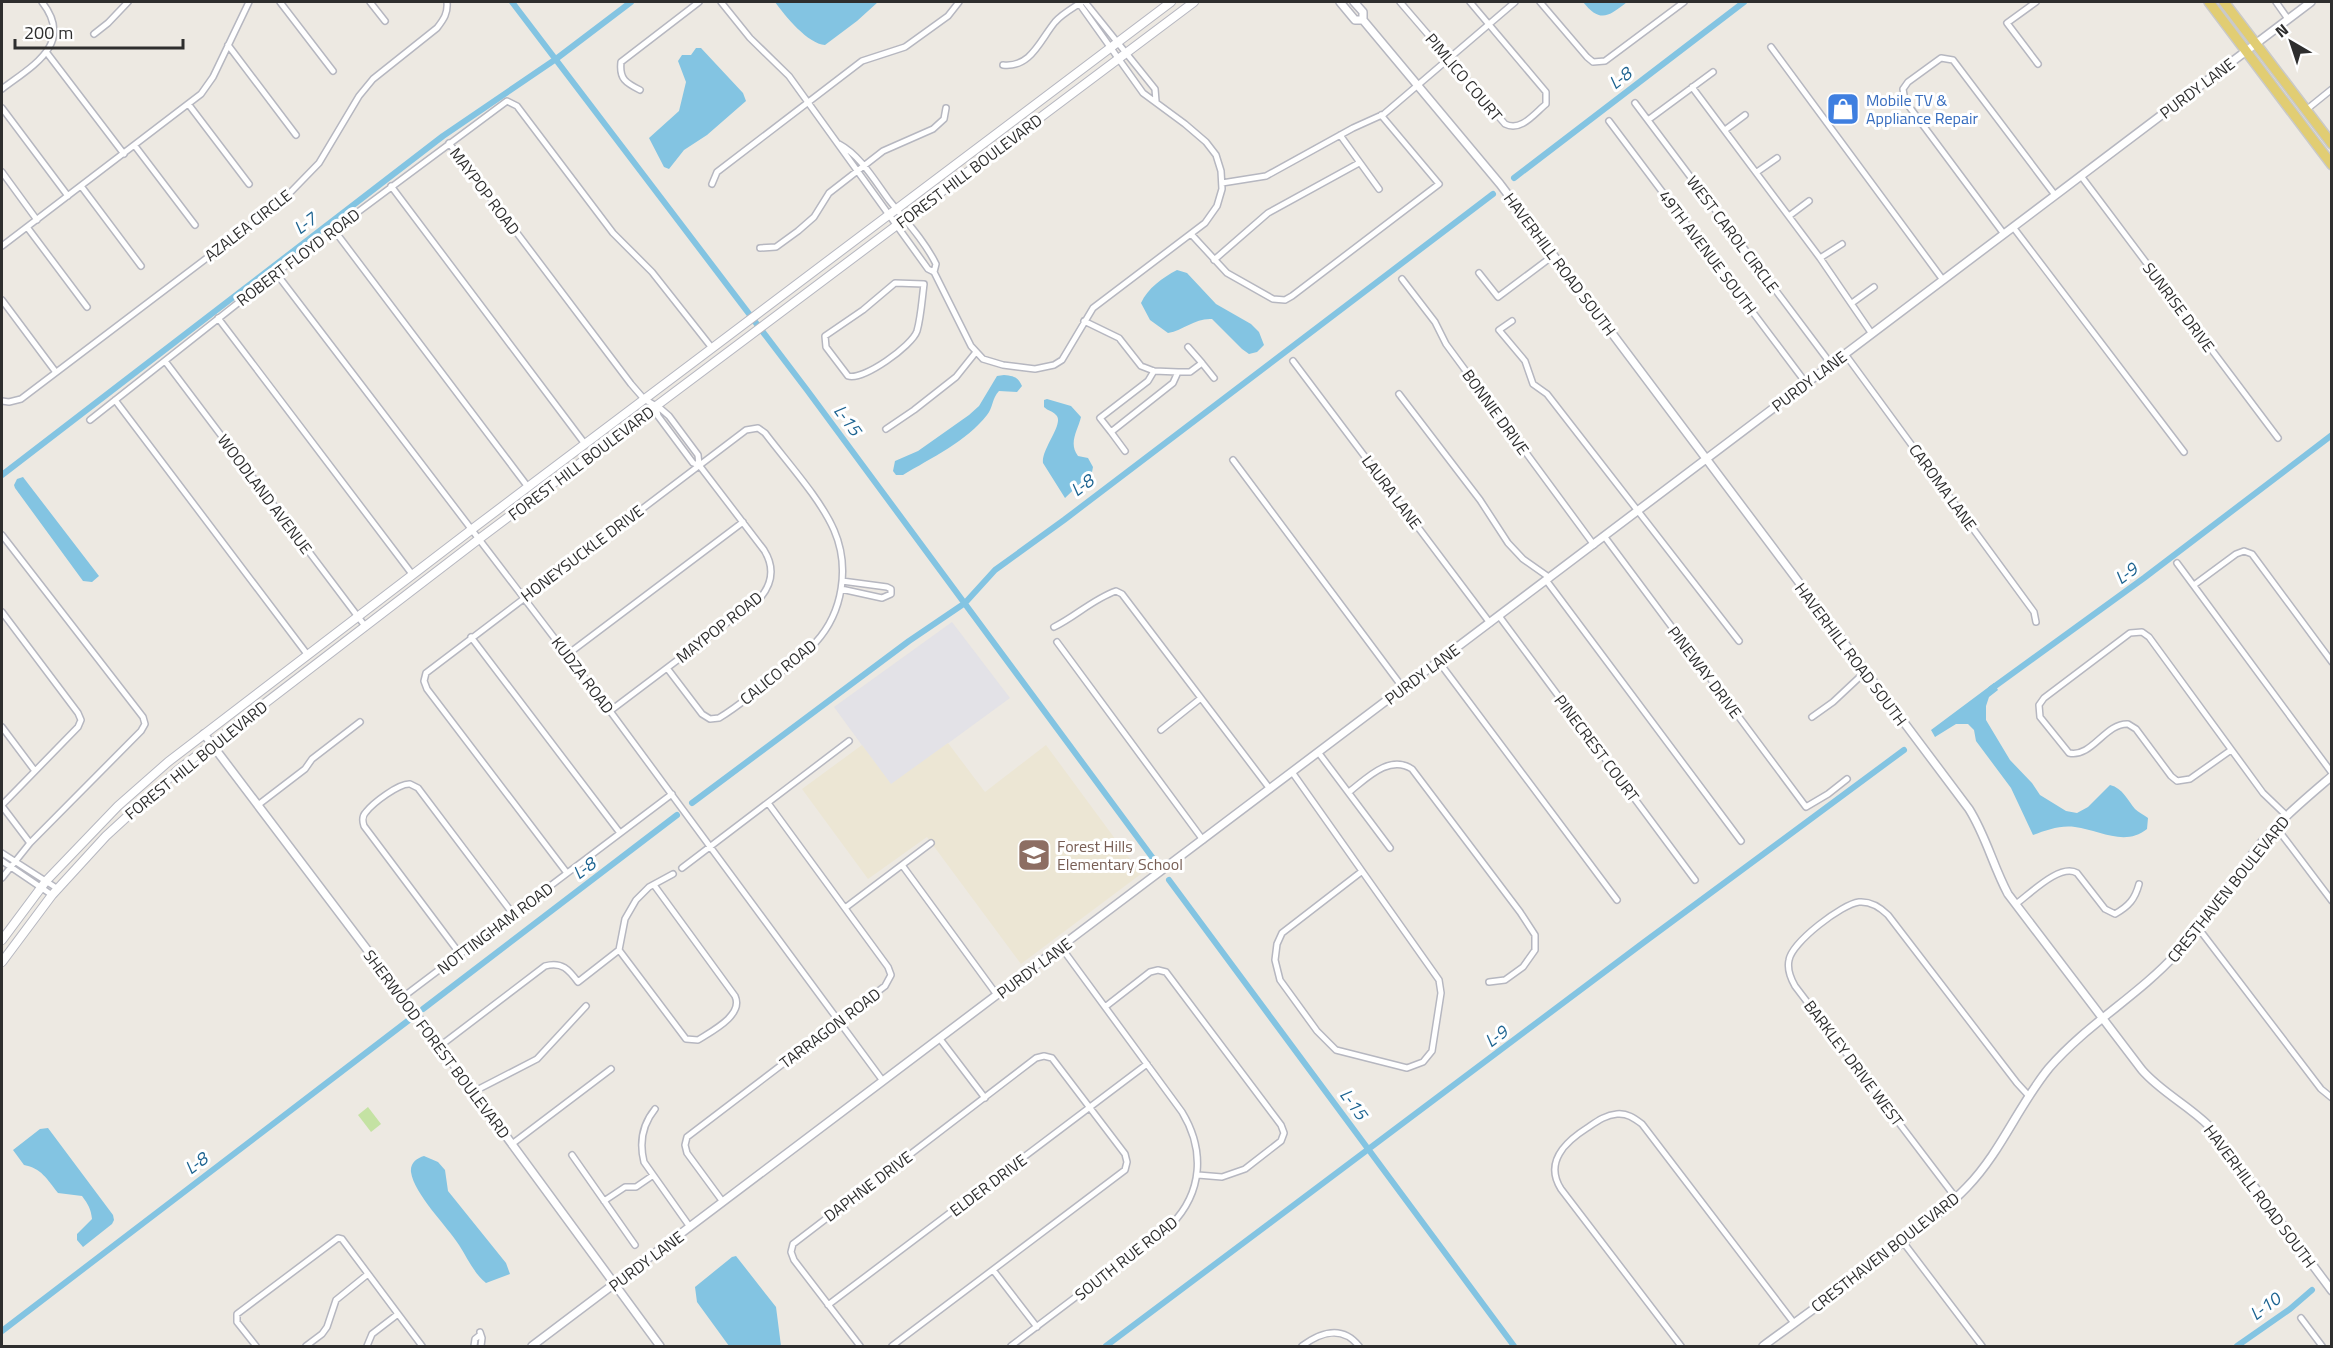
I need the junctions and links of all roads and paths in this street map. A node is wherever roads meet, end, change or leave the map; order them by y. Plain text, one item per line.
1 (42, 2) edge
2 (128, 2) edge
3 (249, 2) edge
4 (280, 2) edge
5 (370, 2) edge
6 (447, 2) edge
7 (699, 2) edge
8 (721, 2) edge
9 (959, 2) edge
10 (1081, 2) edge
11 (1171, 2) edge
12 (1194, 2) edge
13 (1340, 2) edge
14 (1354, 2) edge
15 (1400, 2) edge
16 (1470, 2) edge
17 (1515, 2) edge
18 (1540, 2) edge
19 (1684, 2) edge
20 (2036, 2) edge
21 (2209, 2) edge
22 (2224, 2) edge
23 (2276, 2) edge
24 (2311, 2) edge
25 (2288, 19) junction
26 (1363, 20) junction
27 (385, 21) dead end
28 (1489, 24) junction
29 (94, 34) dead end
30 (1118, 41) junction
31 (2256, 44) junction
32 (228, 45) junction
33 (1110, 47) junction
34 (1771, 47) dead end
35 (1126, 51) junction
36 (2246, 51) junction
37 (47, 53) junction
38 (1118, 57) junction
39 (1449, 60) junction
40 (2038, 64) dead end
41 (1003, 65) dead end
42 (333, 71) dead end
43 (1713, 72) dead end
44 (1418, 86) junction
45 (1692, 87) junction
46 (2, 89) edge
47 (2331, 89) edge
48 (640, 90) dead end
49 (1156, 101) junction
50 (808, 102) junction
51 (1635, 103) dead end
52 (189, 105) junction
53 (2, 108) edge
54 (946, 108) dead end
55 (2306, 110) junction
56 (1381, 115) junction
57 (1745, 115) dead end
58 (1648, 120) junction
59 (1609, 121) dead end
60 (1725, 129) junction
61 (296, 135) dead end
62 (1340, 135) junction
63 (2313, 140) junction
64 (448, 143) junction
65 (838, 143) junction
66 (2331, 144) edge
67 (135, 146) junction
68 (124, 154) junction
69 (2331, 156) edge
70 (1777, 158) dead end
71 (1359, 163) junction
72 (2331, 165) edge
73 (863, 167) junction
74 (2, 172) edge
75 (858, 172) junction
76 (1756, 172) junction
77 (2081, 176) junction
78 (1222, 183) junction
79 (249, 184) dead end
80 (712, 184) dead end
81 (81, 186) junction
82 (391, 186) junction
83 (1379, 189) dead end
84 (2055, 195) junction
85 (68, 196) junction
86 (1809, 201) dead end
87 (892, 211) junction
88 (1789, 216) junction
89 (905, 219) junction
90 (37, 220) junction
91 (195, 225) dead end
92 (896, 226) junction
93 (27, 227) junction
94 (2013, 227) junction
95 (334, 230) junction
96 (1191, 234) junction
97 (2004, 234) junction
98 (1842, 244) dead end
99 (2, 246) edge
100 (760, 248) dead end
101 (1554, 255) junction
102 (1820, 258) junction
103 (1214, 260) junction
104 (141, 266) dead end
105 (934, 272) junction
106 (276, 273) junction
107 (1479, 273) dead end
108 (1402, 279) dead end
109 (1943, 280) junction
110 (1874, 286) dead end
111 (2, 300) edge
112 (1852, 303) junction
113 (87, 307) dead end
114 (218, 318) junction
115 (1084, 321) junction
116 (1512, 321) dead end
117 (917, 331) joint
118 (1872, 334) junction
119 (1188, 347) dead end
120 (712, 348) junction
121 (975, 352) junction
122 (1845, 354) junction
123 (165, 361) junction
124 (1293, 361) dead end
125 (1202, 363) junction
126 (1831, 364) junction
127 (1154, 371) junction
128 (55, 372) junction
129 (1178, 372) junction
130 (1214, 378) dead end
131 (1806, 383) junction
132 (1400, 394) dead end
133 (644, 399) junction
134 (115, 400) junction
135 (2, 401) edge
136 (656, 407) junction
137 (90, 420) dead end
138 (886, 429) dead end
139 (746, 430) joint
140 (1111, 432) junction
141 (2278, 438) dead end
142 (585, 444) junction
143 (1125, 451) dead end
144 (2184, 452) dead end
145 (1706, 459) junction
146 (1233, 460) dead end
147 (699, 465) junction
148 (528, 487) junction
149 (1637, 512) junction
150 (742, 522) junction
151 (471, 530) junction
152 (2, 535) edge
153 (1604, 537) junction
154 (479, 539) junction
155 (1594, 545) junction
156 (2177, 563) dead end
157 (412, 574) junction
158 (1548, 579) junction
159 (842, 581) junction
160 (2193, 585) junction
161 (842, 589) junction
162 (524, 597) junction
163 (2, 612) edge
164 (358, 616) junction
165 (1499, 616) junction
166 (1490, 622) junction
167 (2036, 622) dead end
168 (365, 626) junction
169 (1054, 627) dead end
170 (471, 637) junction
171 (1739, 641) dead end
172 (1057, 642) dead end
173 (307, 654) junction
174 (567, 654) junction
175 (1438, 662) junction
176 (2331, 663) edge
177 (668, 668) junction
178 (1865, 672) junction
179 (1403, 688) junction
180 (1201, 698) junction
181 (610, 711) junction
182 (1812, 717) dead end
183 (360, 722) dead end
184 (2, 727) edge
185 (1161, 730) dead end
186 (204, 734) junction
187 (849, 741) dead end
188 (211, 744) junction
189 (2231, 750) junction
190 (1318, 752) junction
191 (35, 771) junction
192 (1292, 772) junction
193 (2331, 775) edge
194 (1847, 779) dead end
195 (1270, 789) junction
196 (1349, 792) junction
197 (672, 794) junction
198 (768, 803) junction
199 (258, 805) junction
200 (2, 806) edge
201 (2286, 816) junction
202 (2276, 827) junction
203 (620, 833) junction
204 (1203, 840) junction
205 (1741, 841) dead end
206 (30, 843) junction
207 (931, 843) dead end
208 (711, 846) junction
209 (1390, 848) dead end
210 (2, 853) edge
211 (2, 861) edge
212 (15, 861) junction
213 (902, 865) junction
214 (11, 867) junction
215 (681, 868) dead end
216 (1361, 872) junction
217 (567, 873) junction
218 (673, 874) dead end
219 (2, 878) edge
220 (1695, 880) dead end
221 (43, 884) junction
222 (2139, 884) dead end
223 (654, 885) junction
224 (55, 892) junction
225 (1617, 900) dead end
226 (2331, 901) edge
227 (2016, 904) junction
228 (845, 908) junction
229 (513, 914) junction
230 (2199, 929) junction
231 (2, 940) edge
232 (1061, 947) junction
233 (619, 950) junction
234 (460, 954) junction
235 (2, 962) edge
236 (1489, 982) dead end
237 (997, 995) junction
238 (403, 997) junction
239 (586, 1006) dead end
240 (1105, 1007) junction
241 (2102, 1018) junction
242 (839, 1021) junction
243 (940, 1039) junction
244 (440, 1046) junction
245 (1147, 1064) junction
246 (611, 1070) dead end
247 (883, 1081) junction
248 (473, 1092) junction
249 (2029, 1096) junction
250 (985, 1098) junction
251 (2331, 1098) edge
252 (1090, 1107) junction
253 (654, 1109) dead end
254 (512, 1144) junction
255 (572, 1155) dead end
256 (1198, 1174) junction
257 (652, 1176) junction
258 (1956, 1198) junction
259 (604, 1201) junction
260 (723, 1202) junction
261 (690, 1227) junction
262 (1903, 1242) junction
263 (634, 1245) dead end
264 (993, 1270) junction
265 (368, 1274) junction
266 (615, 1284) junction
267 (2331, 1290) edge
268 (828, 1305) junction
269 (398, 1314) junction
270 (2301, 1318) dead end
271 (1794, 1323) junction
272 (1036, 1327) junction
273 (256, 1347) edge
274 (306, 1347) edge
275 (367, 1347) edge
276 (422, 1347) edge
277 (474, 1347) edge
278 (481, 1347) edge
279 (532, 1347) edge
280 (660, 1347) edge
281 (860, 1347) edge
282 (892, 1347) edge
283 (1011, 1347) edge
284 (1302, 1347) edge
285 (1359, 1347) edge
286 (1681, 1347) edge
287 (1763, 1347) edge
288 (1982, 1347) edge
289 (2322, 1347) edge

1 - 37 street
2 - 29 street
3 - 32 street
4 - 42 street
5 - 27 street
6 - 128 street, AZALEA CIRCLE
7 - 48 street
8 - 50 street
9 - 50 street
10 - 30 street
10 - 33 street
10 - 41 street
11 - 30 main road, FOREST HILL BOULEVARD
12 - 35 main road, FOREST HILL BOULEVARD
13 - 26 street, HAVERHILL ROAD SOUTH
14 - 26 street, HAVERHILL ROAD SOUTH
15 - 39 street, PIMLICO COURT
16 - 28 street, PIMLICO COURT
17 - 28 street
18 - 19 street
20 - 40 street
21 - 36 main road
22 - 31 main road
23 - 25 street
24 - 25 street, PURDY LANE
25 - 31 street, PURDY LANE
26 - 44 street, HAVERHILL ROAD SOUTH
28 - 39 street
28 - 39 street, PIMLICO COURT
30 - 33 main road, FOREST HILL BOULEVARD
30 - 35 street
31 - 36 street, PURDY LANE
31 - 55 main road
32 - 52 street
32 - 61 street
33 - 38 street
33 - 87 main road, FOREST HILL BOULEVARD
34 - 109 street
35 - 38 main road, FOREST HILL BOULEVARD
35 - 49 street
36 - 63 main road
36 - 77 street, PURDY LANE
37 - 46 street
37 - 68 street
38 - 49 street
38 - 89 main road, FOREST HILL BOULEVARD
39 - 44 street
43 - 45 street
44 - 56 street
44 - 101 street, HAVERHILL ROAD SOUTH
45 - 58 street
45 - 60 street
47 - 55 street
49 - 78 street
50 - 65 street
50 - 80 street
51 - 58 street, WEST CAROL CIRCLE
52 - 67 street
52 - 79 street
53 - 85 street
54 - 73 street
55 - 66 main road
56 - 62 street
56 - 103 street
57 - 60 street
58 - 126 street, WEST CAROL CIRCLE
59 - 131 street, 49TH AVENUE SOUTH
60 - 76 street
62 - 71 street
62 - 78 street
63 - 69 main road
63 - 72 main road
64 - 82 street, ROBERT FLOYD ROAD
64 - 120 street, ROBERT FLOYD ROAD
64 - 133 street, MAYPOP ROAD
65 - 73 street
65 - 75 street
67 - 68 street
67 - 91 street
68 - 81 street
70 - 76 street
71 - 83 street
71 - 103 street
73 - 75 street
73 - 87 street
74 - 90 street
75 - 87 street
75 - 100 street
76 - 88 street
77 - 84 street, PURDY LANE
77 - 141 street, SUNRISE DRIVE
78 - 96 street
81 - 85 street
81 - 104 street
82 - 95 street, ROBERT FLOYD ROAD
82 - 142 street
84 - 94 street, PURDY LANE
84 - 97 street
85 - 90 street
86 - 88 street
87 - 89 street
87 - 92 street
87 - 120 main road, FOREST HILL BOULEVARD
88 - 102 street
89 - 92 main road, FOREST HILL BOULEVARD
89 - 105 street
90 - 93 street
92 - 105 street
92 - 136 main road, FOREST HILL BOULEVARD
93 - 99 street
93 - 113 street
94 - 97 street, PURDY LANE
94 - 144 street
95 - 106 street, ROBERT FLOYD ROAD
95 - 148 street
96 - 103 street
96 - 115 street
97 - 109 street, PURDY LANE
98 - 102 street
101 - 107 street
101 - 145 street, HAVERHILL ROAD SOUTH
102 - 112 street
105 - 121 street
106 - 114 street, ROBERT FLOYD ROAD
106 - 151 street, KUDZA ROAD
108 - 155 street, BONNIE DRIVE
109 - 118 street, PURDY LANE
110 - 112 street
111 - 128 street
112 - 118 street
114 - 123 street, ROBERT FLOYD ROAD
114 - 157 street
115 - 121 street
115 - 127 street
116 - 149 street
117 - 117 street
118 - 122 street, PURDY LANE
119 - 125 street
120 - 133 main road, FOREST HILL BOULEVARD
121 - 138 street
122 - 126 street, PURDY LANE
122 - 167 street, CAROMA LANE
123 - 134 street, ROBERT FLOYD ROAD
123 - 164 street, WOODLAND AVENUE
124 - 166 street, LAURA LANE
125 - 129 street
125 - 130 street
126 - 131 street, PURDY LANE
127 - 129 street
127 - 140 street
128 - 135 street, AZALEA CIRCLE
129 - 140 street
131 - 145 street, PURDY LANE
132 - 158 street
133 - 136 street, MAYPOP ROAD
133 - 142 main road, FOREST HILL BOULEVARD
134 - 137 street, ROBERT FLOYD ROAD
134 - 173 street
136 - 147 street, MAYPOP ROAD
136 - 147 street, MAYPOP ROAD
136 - 154 main road, FOREST HILL BOULEVARD
139 - 147 street, HONEYSUCKLE DRIVE
139 - 159 street, CALICO ROAD
140 - 143 street
142 - 148 main road, FOREST HILL BOULEVARD
145 - 149 street, PURDY LANE
145 - 178 street, HAVERHILL ROAD SOUTH
146 - 179 street
147 - 150 street, MAYPOP ROAD
147 - 162 street, HONEYSUCKLE DRIVE
148 - 151 main road, FOREST HILL BOULEVARD
149 - 153 street, PURDY LANE
149 - 171 street
150 - 174 street
150 - 177 street, MAYPOP ROAD
151 - 154 street, KUDZA ROAD
151 - 157 main road, FOREST HILL BOULEVARD
152 - 206 street
153 - 155 street, PURDY LANE
153 - 194 street, PINEWAY DRIVE
154 - 162 street, KUDZA ROAD
154 - 168 main road, FOREST HILL BOULEVARD
155 - 158 street, PURDY LANE
156 - 160 street
157 - 164 main road, FOREST HILL BOULEVARD
158 - 165 street, PURDY LANE
158 - 205 street
159 - 161 street, CALICO ROAD
159 - 161 street
160 - 176 street
160 - 193 street
161 - 177 street, CALICO ROAD
162 - 170 street, HONEYSUCKLE DRIVE
162 - 174 street, KUDZA ROAD
163 - 191 street
164 - 168 street, WOODLAND AVENUE
164 - 173 main road, FOREST HILL BOULEVARD
165 - 166 street, PURDY LANE
165 - 220 street, PINECREST COURT
166 - 175 street, PURDY LANE
168 - 188 main road, FOREST HILL BOULEVARD
169 - 180 street
170 - 203 street
170 - 217 street, HONEYSUCKLE DRIVE
172 - 204 street
173 - 186 main road, FOREST HILL BOULEVARD
174 - 181 street, KUDZA ROAD
175 - 179 street, PURDY LANE
175 - 225 street
177 - 181 street, MAYPOP ROAD
178 - 182 street
178 - 227 street, HAVERHILL ROAD SOUTH
179 - 190 street, PURDY LANE
180 - 185 street
180 - 195 street
181 - 197 street, KUDZA ROAD
183 - 199 street
184 - 191 street
186 - 188 street, SHERWOOD FOREST BOULEVARD
186 - 221 main road, FOREST HILL BOULEVARD
187 - 198 street
188 - 199 street, SHERWOOD FOREST BOULEVARD
188 - 224 main road, FOREST HILL BOULEVARD
189 - 189 street
189 - 201 street
190 - 192 street, PURDY LANE
190 - 196 street
191 - 200 street
192 - 195 street, PURDY LANE
192 - 216 street
193 - 201 street, CRESTHAVEN BOULEVARD
195 - 204 street, PURDY LANE
196 - 209 street
196 - 236 street
197 - 203 street, NOTTINGHAM ROAD
197 - 208 street, KUDZA ROAD
198 - 208 street
198 - 228 street, TARRAGON ROAD
199 - 238 street, SHERWOOD FOREST BOULEVARD
200 - 206 street
201 - 202 street, CRESTHAVEN BOULEVARD
202 - 226 street
202 - 230 street, CRESTHAVEN BOULEVARD
203 - 217 street, NOTTINGHAM ROAD
204 - 232 street, PURDY LANE
206 - 212 street
207 - 213 street
208 - 215 street
208 - 242 street, KUDZA ROAD
210 - 212 street
211 - 214 street
212 - 214 street
212 - 221 street
213 - 228 street
213 - 237 street
214 - 219 street
214 - 221 street
216 - 216 street
217 - 229 street, NOTTINGHAM ROAD
218 - 223 street
221 - 224 street
221 - 231 main road, FOREST HILL BOULEVARD
222 - 227 street
223 - 233 street
223 - 233 street
224 - 235 main road, FOREST HILL BOULEVARD
227 - 241 street, HAVERHILL ROAD SOUTH
228 - 242 street, TARRAGON ROAD
229 - 234 street, NOTTINGHAM ROAD
229 - 234 street
230 - 241 street, CRESTHAVEN BOULEVARD
230 - 251 street
232 - 237 street, PURDY LANE
232 - 240 street
233 - 244 street
234 - 238 street, NOTTINGHAM ROAD
237 - 243 street, PURDY LANE
238 - 244 street, SHERWOOD FOREST BOULEVARD
239 - 248 street
240 - 245 street
240 - 256 street
241 - 249 street, CRESTHAVEN BOULEVARD
241 - 267 street, HAVERHILL ROAD SOUTH
242 - 247 street, KUDZA ROAD
242 - 260 street, TARRAGON ROAD
243 - 247 street, PURDY LANE
243 - 250 street
244 - 248 street, SHERWOOD FOREST BOULEVARD
245 - 252 street, ELDER DRIVE
245 - 256 street
246 - 254 street
247 - 260 street, PURDY LANE
248 - 254 street, SHERWOOD FOREST BOULEVARD
249 - 258 street, CRESTHAVEN BOULEVARD
249 - 258 street, BARKLEY DRIVE WEST
250 - 252 street, DAPHNE DRIVE
250 - 268 street, DAPHNE DRIVE
252 - 264 street
252 - 268 street, ELDER DRIVE
253 - 257 street
254 - 266 street, SHERWOOD FOREST BOULEVARD
255 - 259 street
256 - 272 street, SOUTH RUE ROAD
257 - 259 street
257 - 261 street
258 - 262 street, CRESTHAVEN BOULEVARD
259 - 263 street
260 - 261 street, PURDY LANE
261 - 266 street, PURDY LANE
262 - 271 street, CRESTHAVEN BOULEVARD
262 - 288 street
264 - 272 street
264 - 282 street
265 - 269 street
265 - 273 street
265 - 274 street
266 - 279 street, PURDY LANE
266 - 280 street, SHERWOOD FOREST BOULEVARD
268 - 281 street, DAPHNE DRIVE
269 - 275 street
269 - 276 street
270 - 289 street
271 - 286 street
271 - 287 street, CRESTHAVEN BOULEVARD
272 - 283 street, SOUTH RUE ROAD
277 - 278 street
284 - 285 street

